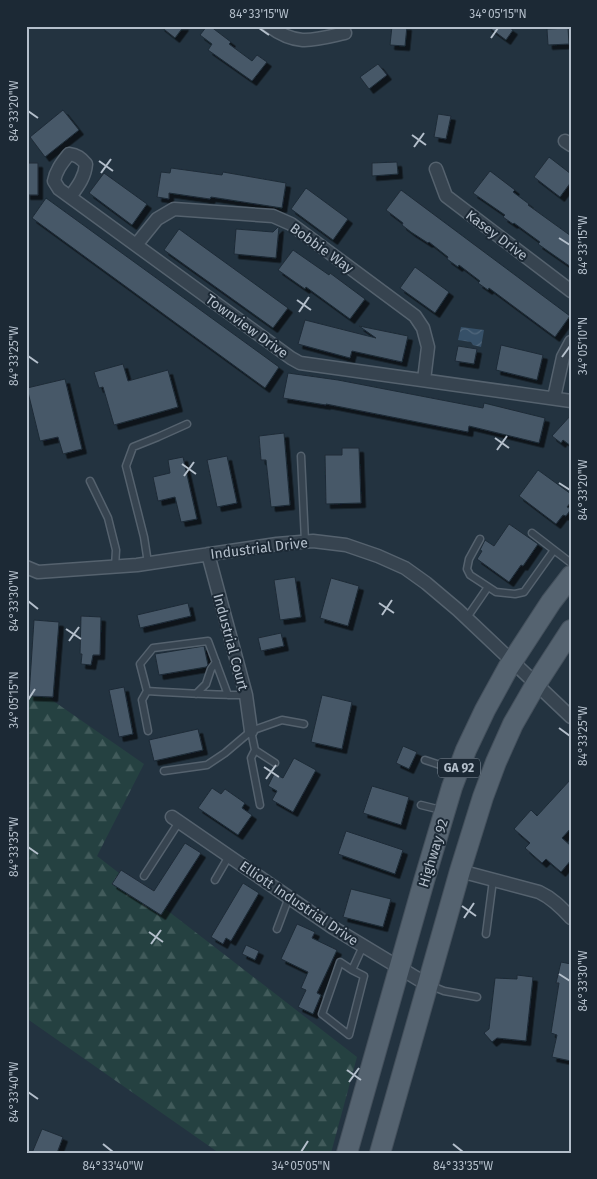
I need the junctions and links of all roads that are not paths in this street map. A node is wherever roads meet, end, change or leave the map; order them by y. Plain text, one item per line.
1 (269, 26) edge
2 (345, 33) dead end
3 (436, 169) dead end
4 (70, 197) dead end
5 (136, 245) junction
6 (571, 291) edge
7 (571, 342) edge
8 (424, 380) junction
9 (554, 398) junction
10 (571, 400) edge
11 (187, 424) dead end
12 (302, 456) dead end
13 (90, 481) dead end
14 (532, 533) dead end
15 (480, 539) dead end
16 (305, 542) junction
17 (554, 550) junction
18 (208, 554) junction
19 (148, 563) junction
20 (571, 563) edge
21 (26, 567) edge
22 (115, 567) junction
23 (571, 576) edge
24 (488, 587) junction
25 (466, 619) junction
26 (571, 630) edge
27 (216, 662) junction
28 (512, 662) junction
29 (536, 684) junction
30 (147, 691) junction
31 (196, 694) junction
32 (228, 695) junction
33 (246, 695) junction
34 (571, 717) edge
35 (304, 724) dead end
36 (148, 731) dead end
37 (251, 731) junction
38 (255, 750) junction
39 (425, 760) dead end
40 (275, 762) dead end
41 (164, 771) dead end
42 (458, 771) junction
43 (260, 805) dead end
44 (421, 805) dead end
45 (445, 811) junction
46 (175, 820) joint
47 (229, 856) junction
48 (460, 871) junction
49 (144, 876) dead end
50 (215, 880) dead end
51 (493, 880) junction
52 (289, 897) junction
53 (571, 918) edge
54 (277, 929) dead end
55 (486, 934) dead end
56 (363, 946) junction
57 (400, 968) junction
58 (352, 970) junction
59 (428, 985) junction
60 (477, 997) dead end
61 (347, 1153) edge
62 (380, 1153) edge

1 - 2 street
3 - 6 street, Kasey Drive
4 - 5 street, Townview Drive
5 - 8 street, Townview Drive
5 - 8 street, Bobbie Way
7 - 9 street
8 - 9 street, Townview Drive
9 - 10 street, Townview Drive
11 - 19 lane
12 - 16 lane
13 - 22 lane
14 - 17 lane
15 - 24 lane
16 - 18 street, Industrial Drive
16 - 25 street, Industrial Drive
17 - 20 lane
17 - 24 lane
18 - 19 street, Industrial Drive
18 - 33 street, Industrial Court
19 - 22 street, Industrial Drive
21 - 22 street, Industrial Drive
23 - 28 main road, Highway 92 / GA 92
24 - 25 lane
25 - 28 street, Industrial Drive
26 - 29 main road, GA 92
27 - 30 lane
27 - 31 lane
27 - 32 lane
28 - 29 street, Industrial Drive
28 - 42 main road, Highway 92 / GA 92
29 - 34 street, Industrial Drive
29 - 48 main road, GA 92
30 - 31 lane
30 - 36 lane
31 - 32 lane
32 - 33 lane
33 - 37 street, Industrial Court
35 - 37 lane
37 - 38 lane
37 - 41 lane
38 - 40 lane
38 - 43 lane
39 - 42 lane
42 - 45 main road, Highway 92 / GA 92
44 - 45 lane
45 - 57 main road, Highway 92 / GA 92
46 - 47 street, Elliott Industrial Drive
46 - 49 lane
47 - 50 lane
47 - 52 street, Elliott Industrial Drive
48 - 51 street
48 - 59 main road, GA 92
51 - 53 street
51 - 55 lane
52 - 54 lane
52 - 56 street, Elliott Industrial Drive
56 - 57 street, Elliott Industrial Drive
56 - 58 lane
57 - 59 street, Elliott Industrial Drive
57 - 61 main road, Highway 92 / GA 92
58 - 58 lane
59 - 60 lane
59 - 62 main road, GA 92

